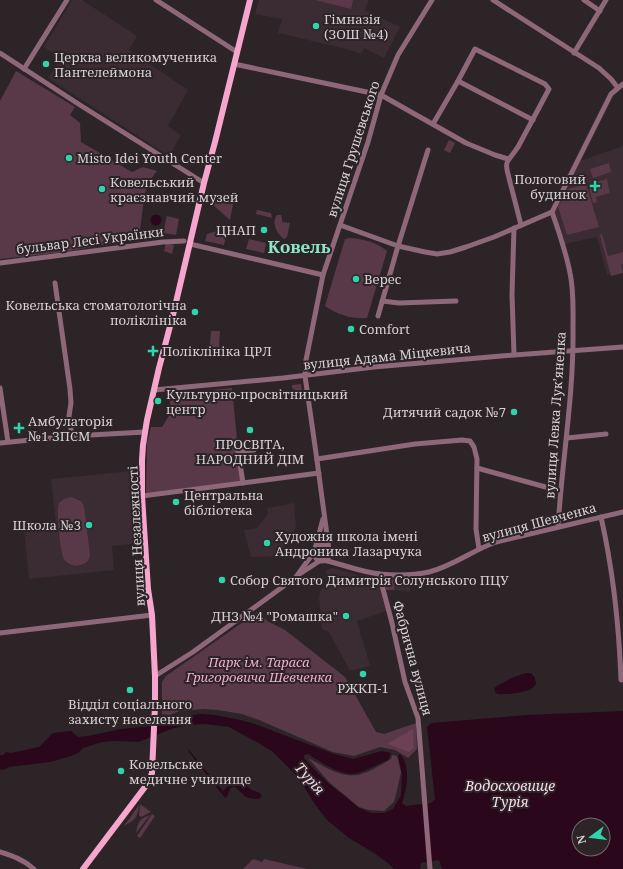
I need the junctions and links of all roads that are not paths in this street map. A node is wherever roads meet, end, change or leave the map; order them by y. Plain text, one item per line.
1 (67, 0) edge
2 (157, 0) edge
3 (250, 0) edge
4 (432, 0) edge
5 (493, 0) edge
6 (584, 0) edge
7 (606, 0) edge
8 (600, 10) junction
9 (237, 52) junction
10 (0, 53) edge
11 (574, 53) junction
12 (234, 64) junction
13 (24, 69) junction
14 (458, 80) junction
15 (623, 84) edge
16 (618, 88) junction
17 (381, 95) junction
18 (533, 120) junction
19 (433, 124) junction
20 (428, 150) dead end
21 (508, 159) junction
22 (204, 183) junction
23 (552, 212) junction
24 (340, 224) junction
25 (521, 225) junction
26 (514, 228) junction
27 (184, 241) dead end
28 (190, 244) junction
29 (398, 246) junction
30 (0, 263) edge
31 (323, 275) junction
32 (55, 283) dead end
33 (382, 301) junction
34 (456, 301) dead end
35 (378, 316) dead end
36 (623, 347) edge
37 (573, 351) junction
38 (514, 355) junction
39 (305, 376) junction
40 (0, 388) edge
41 (154, 390) junction
42 (145, 432) junction
43 (606, 434) dead end
44 (72, 436) junction
45 (566, 438) junction
46 (8, 442) junction
47 (0, 443) edge
48 (254, 450) dead end
49 (317, 459) junction
50 (477, 468) junction
51 (319, 473) junction
52 (243, 483) junction
53 (560, 491) junction
54 (142, 496) junction
55 (623, 512) edge
56 (324, 516) junction
57 (601, 517) junction
58 (558, 527) junction
59 (479, 549) junction
60 (314, 550) junction
61 (329, 552) junction
62 (322, 560) junction
63 (338, 563) junction
64 (379, 574) junction
65 (296, 577) junction
66 (152, 615) junction
67 (0, 633) edge
68 (155, 676) junction
69 (621, 680) dead end
70 (0, 852) edge
71 (34, 869) edge
72 (83, 869) edge
73 (430, 869) edge

1 - 13 street
2 - 9 street
3 - 9 main road, вулиця Незалежності
4 - 17 street, вулиця Грушевського
5 - 11 street
6 - 8 street
7 - 8 street
8 - 11 street
9 - 12 main road, вулиця Незалежності
10 - 13 street
11 - 16 street
12 - 17 street
12 - 22 main road, вулиця Незалежності
13 - 22 street
14 - 18 street
14 - 18 street
14 - 19 street
15 - 16 street
16 - 23 street
17 - 19 street
17 - 24 street, вулиця Грушевського
18 - 21 street
19 - 21 street
20 - 29 street
21 - 25 street
22 - 28 main road, вулиця Незалежності
23 - 25 street
23 - 37 street, вулиця Левка Лукʼяненка
24 - 29 street
24 - 31 street, вулиця Грушевського
25 - 26 street
26 - 29 street
26 - 38 street
27 - 30 street, бульвар Лесі Українки
28 - 31 street
28 - 41 main road, вулиця Незалежності
29 - 33 street
31 - 39 street, вулиця Грушевського
32 - 44 street
33 - 34 street
33 - 35 street
36 - 37 street, вулиця Адама Міцкевича
37 - 38 street, вулиця Адама Міцкевича
37 - 45 street, вулиця Левка Лукʼяненка
38 - 39 street, вулиця Адама Міцкевича
39 - 41 street, вулиця Адама Міцкевича
39 - 49 street, вулиця Грушевського
40 - 46 street
41 - 42 main road, вулиця Незалежності
42 - 44 street
42 - 54 main road, вулиця Незалежності
43 - 45 street
44 - 46 street
45 - 53 street, вулиця Левка Лукʼяненка
46 - 47 street
48 - 52 street
49 - 50 street
49 - 51 street, вулиця Грушевського
50 - 53 street
50 - 59 street
51 - 52 street
51 - 56 street, вулиця Грушевського
52 - 54 street
53 - 58 street, вулиця Левка Лукʼяненка
54 - 66 main road, вулиця Незалежності
55 - 57 street, вулиця Шевченка
56 - 60 street, вулиця Грушевського
56 - 61 street
57 - 58 street, вулиця Шевченка
57 - 69 street
58 - 59 street, вулиця Шевченка
59 - 64 street, вулиця Шевченка
60 - 61 street
60 - 62 street
60 - 65 street
61 - 62 street
61 - 63 street
62 - 63 street, вулиця Шевченка
62 - 65 street
63 - 64 street, вулиця Шевченка
64 - 73 street, Фабрична вулиця
65 - 68 street
66 - 67 street
66 - 68 main road, вулиця Незалежності
68 - 72 main road, вулиця Незалежності
70 - 71 street

